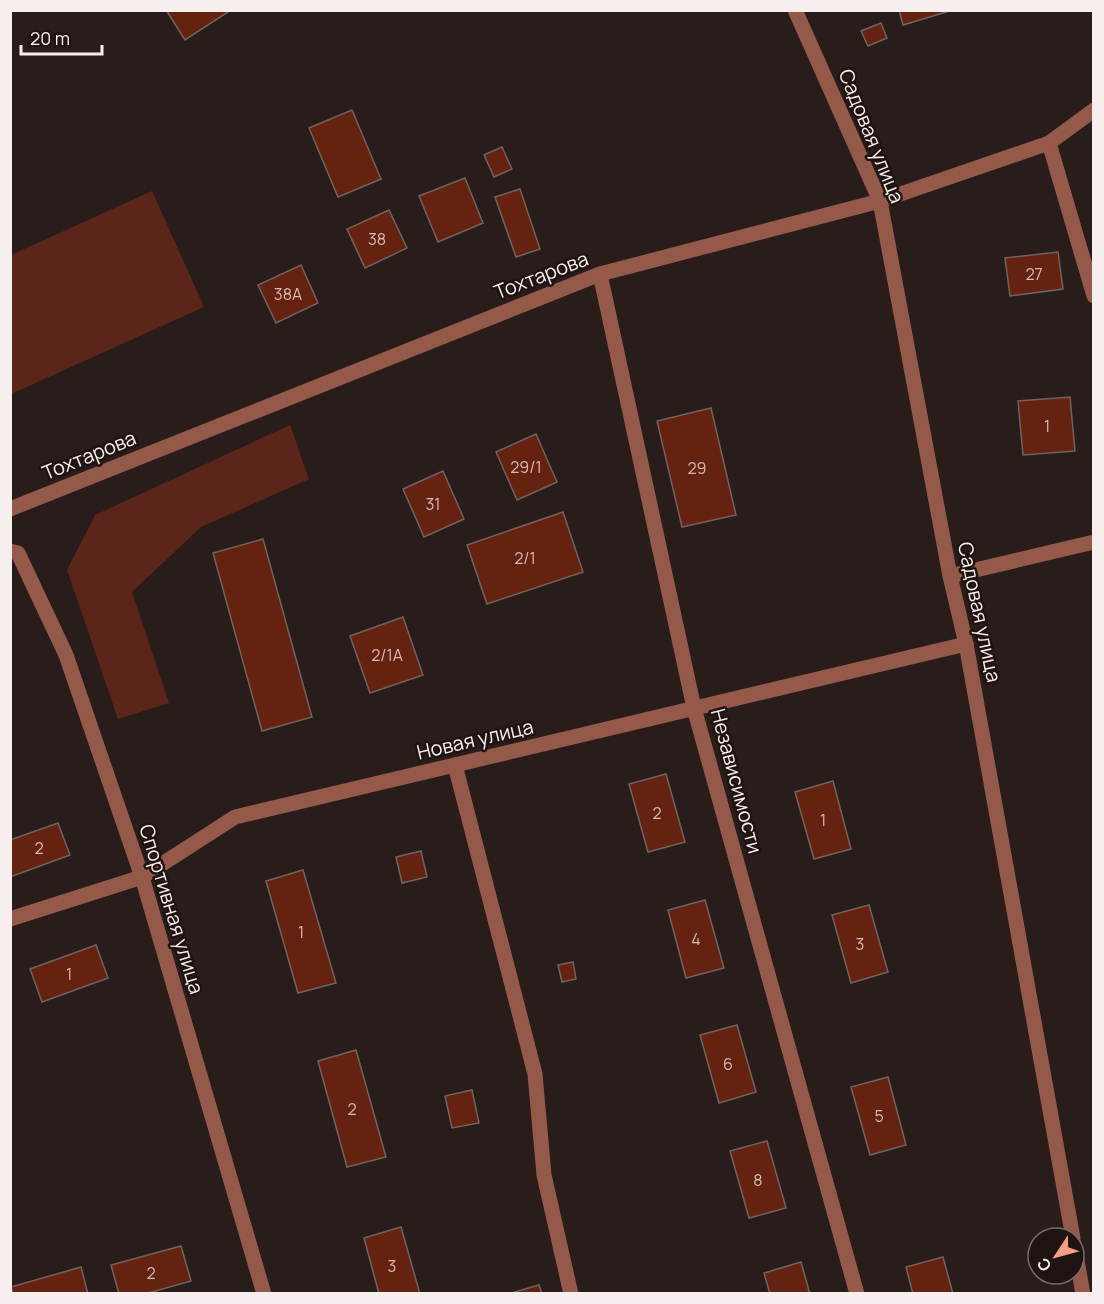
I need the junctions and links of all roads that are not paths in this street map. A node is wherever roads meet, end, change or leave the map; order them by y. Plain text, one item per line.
1 (795, 10) edge
2 (1094, 110) edge
3 (1049, 143) junction
4 (880, 201) junction
5 (600, 274) junction
6 (1094, 296) edge
7 (10, 509) edge
8 (1094, 542) edge
9 (10, 551) edge
10 (950, 576) junction
11 (966, 644) junction
12 (694, 708) junction
13 (455, 765) junction
14 (142, 878) junction
15 (10, 919) edge
16 (1071, 1226) edge
17 (264, 1293) edge
18 (572, 1293) edge
19 (857, 1293) edge

1 - 4 street, Садовая улица
2 - 3 street, Тохтарова
3 - 4 street, Тохтарова
3 - 6 street
4 - 5 street, Тохтарова
4 - 10 street, Садовая улица
5 - 7 street, Тохтарова
5 - 12 street, Независимости
8 - 10 street
9 - 14 street, Спортивная улица
10 - 11 street, Садовая улица
11 - 12 street, Новая улица
11 - 16 street, Садовая улица
12 - 13 street, Новая улица
12 - 19 street, Независимости
13 - 14 street, Новая улица
13 - 18 street
14 - 15 street, Новая улица
14 - 17 street, Спортивная улица

